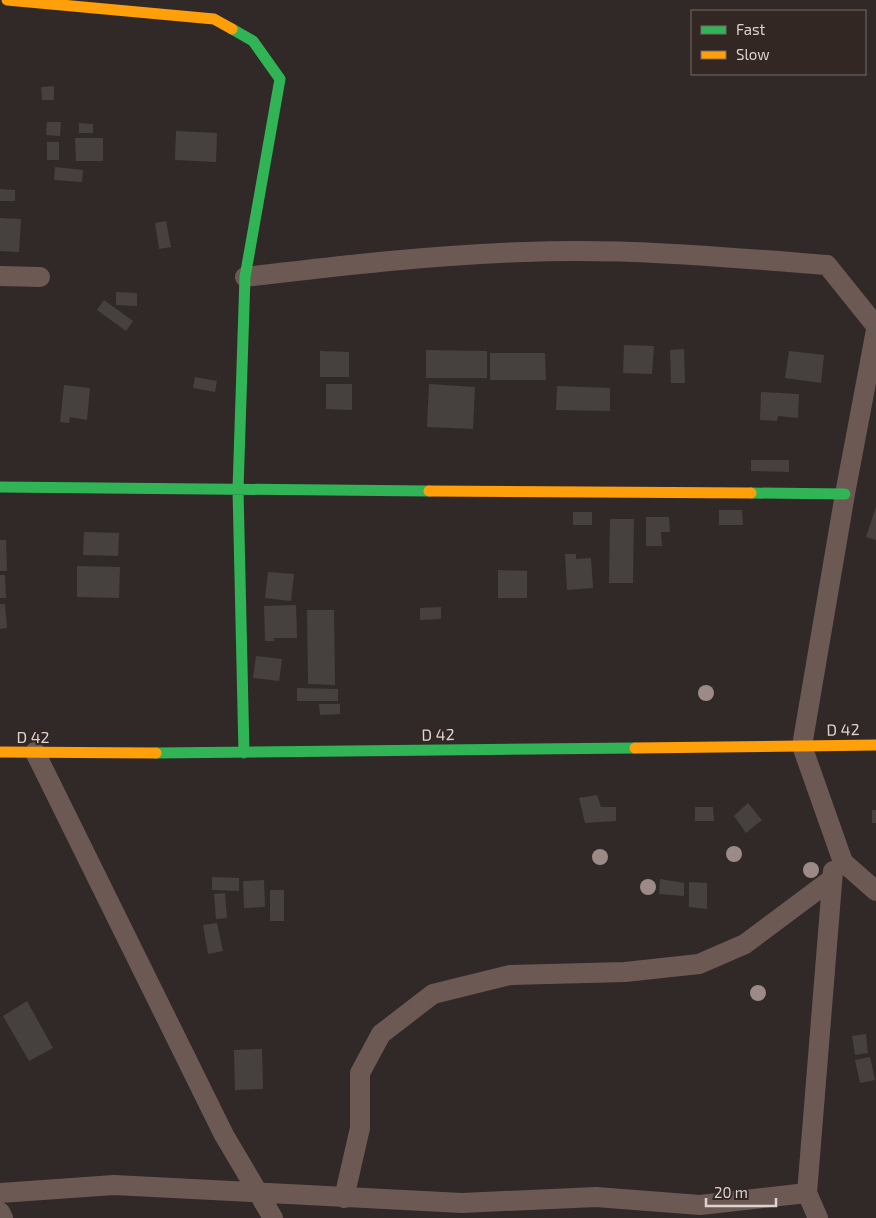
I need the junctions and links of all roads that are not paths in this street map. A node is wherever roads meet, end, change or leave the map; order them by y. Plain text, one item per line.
1 (7, 0) edge
2 (0, 276) edge
3 (40, 277) dead end
4 (245, 277) junction
5 (876, 328) edge
6 (0, 487) edge
7 (238, 489) junction
8 (844, 494) junction
9 (876, 745) edge
10 (802, 746) junction
11 (0, 752) edge
12 (35, 752) junction
13 (244, 753) junction
14 (835, 843) junction
15 (832, 879) junction
16 (876, 891) edge
17 (0, 1193) edge
18 (807, 1193) junction
19 (259, 1194) junction
20 (344, 1198) junction
21 (514, 1209) edge
22 (0, 1212) edge
23 (3, 1218) edge
24 (273, 1218) edge
25 (818, 1218) edge

1 - 4 street
2 - 3 street
4 - 5 street
4 - 7 street
5 - 8 street
6 - 7 street
7 - 8 street
7 - 13 street
8 - 10 street
9 - 10 street, D 42 / D 42
10 - 13 street, D 42 / D 42
10 - 14 street
11 - 12 street, D 42 / D 42
12 - 13 street, D 42 / D 42
12 - 19 street
14 - 15 street
14 - 16 street
15 - 18 street
15 - 20 street
17 - 19 street
18 - 21 street
18 - 25 street
19 - 20 street
19 - 24 street
20 - 21 street
22 - 23 street

